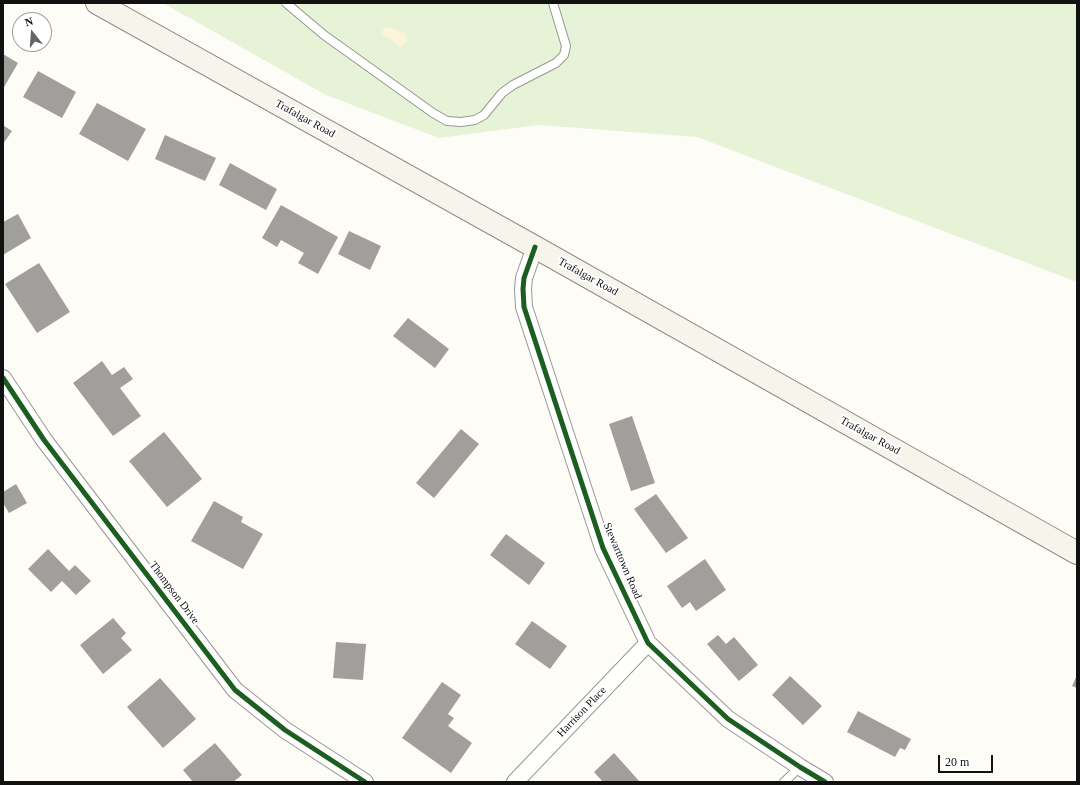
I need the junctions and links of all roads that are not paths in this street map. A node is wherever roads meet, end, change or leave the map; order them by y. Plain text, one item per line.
1 (97, 3) edge
2 (286, 3) edge
3 (553, 3) edge
4 (535, 247) junction
5 (3, 378) edge
6 (1077, 553) edge
7 (648, 643) junction
8 (800, 767) junction
9 (365, 782) edge
10 (515, 782) edge
11 (784, 782) edge
12 (825, 782) edge

1 - 4 main road, Trafalgar Road
2 - 3 lane
4 - 6 main road, Trafalgar Road
4 - 7 street, Stewarttown Road
5 - 9 street, Thompson Drive
7 - 8 street, Stewarttown Road
7 - 10 street, Harrison Place
8 - 11 lane
8 - 12 street, Stewarttown Road

